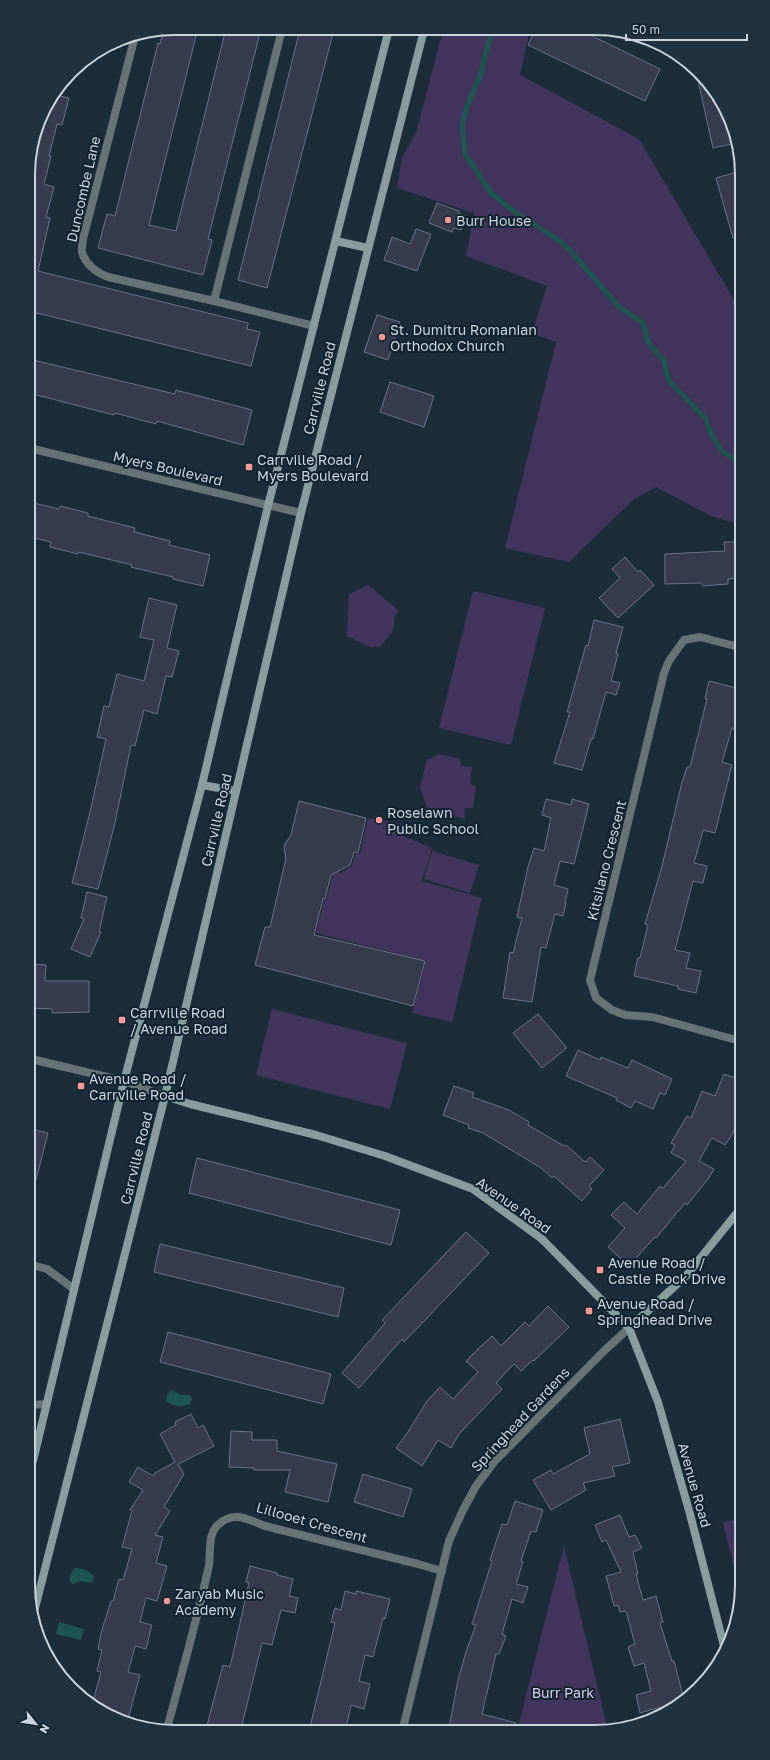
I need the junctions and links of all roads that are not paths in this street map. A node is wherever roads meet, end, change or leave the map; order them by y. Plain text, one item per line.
1 (280, 35) edge
2 (388, 35) edge
3 (423, 35) edge
4 (134, 41) edge
5 (336, 241) junction
6 (368, 248) junction
7 (214, 301) junction
8 (314, 326) junction
9 (35, 449) edge
10 (268, 506) junction
11 (301, 513) junction
12 (735, 646) edge
13 (202, 784) junction
14 (236, 791) junction
15 (735, 1040) edge
16 (35, 1061) edge
17 (124, 1081) junction
18 (165, 1096) junction
19 (735, 1215) edge
20 (35, 1266) edge
21 (74, 1290) junction
22 (629, 1328) junction
23 (47, 1404) junction
24 (35, 1405) edge
25 (35, 1450) edge
26 (442, 1571) junction
27 (36, 1592) edge
28 (723, 1642) edge
29 (168, 1725) edge
30 (404, 1725) edge

1 - 7 street
2 - 5 main road, Carrville Road
3 - 6 main road, Carrville Road
4 - 7 street, Duncombe Lane
5 - 6 main road
5 - 8 main road, Carrville Road
6 - 11 main road, Carrville Road
7 - 8 street, Duncombe Lane
8 - 10 main road, Carrville Road
9 - 10 street, Myers Boulevard
10 - 11 street, Myers Boulevard
10 - 13 main road, Carrville Road
11 - 14 main road, Carrville Road
12 - 15 street, Kitsilano Crescent
13 - 14 main road
13 - 17 main road, Carrville Road
14 - 18 main road, Carrville Road
16 - 17 street, Avenue Road
17 - 18 street, Avenue Road
17 - 21 main road, Carrville Road
18 - 22 main road, Avenue Road
18 - 27 main road, Carrville Road
19 - 22 main road
20 - 21 street
21 - 23 main road, Carrville Road
22 - 26 street, Springhead Gardens
22 - 28 main road, Avenue Road
23 - 24 street
23 - 25 main road, Carrville Road
26 - 29 street, Lillooet Crescent
26 - 30 street, Springhead Gardens

